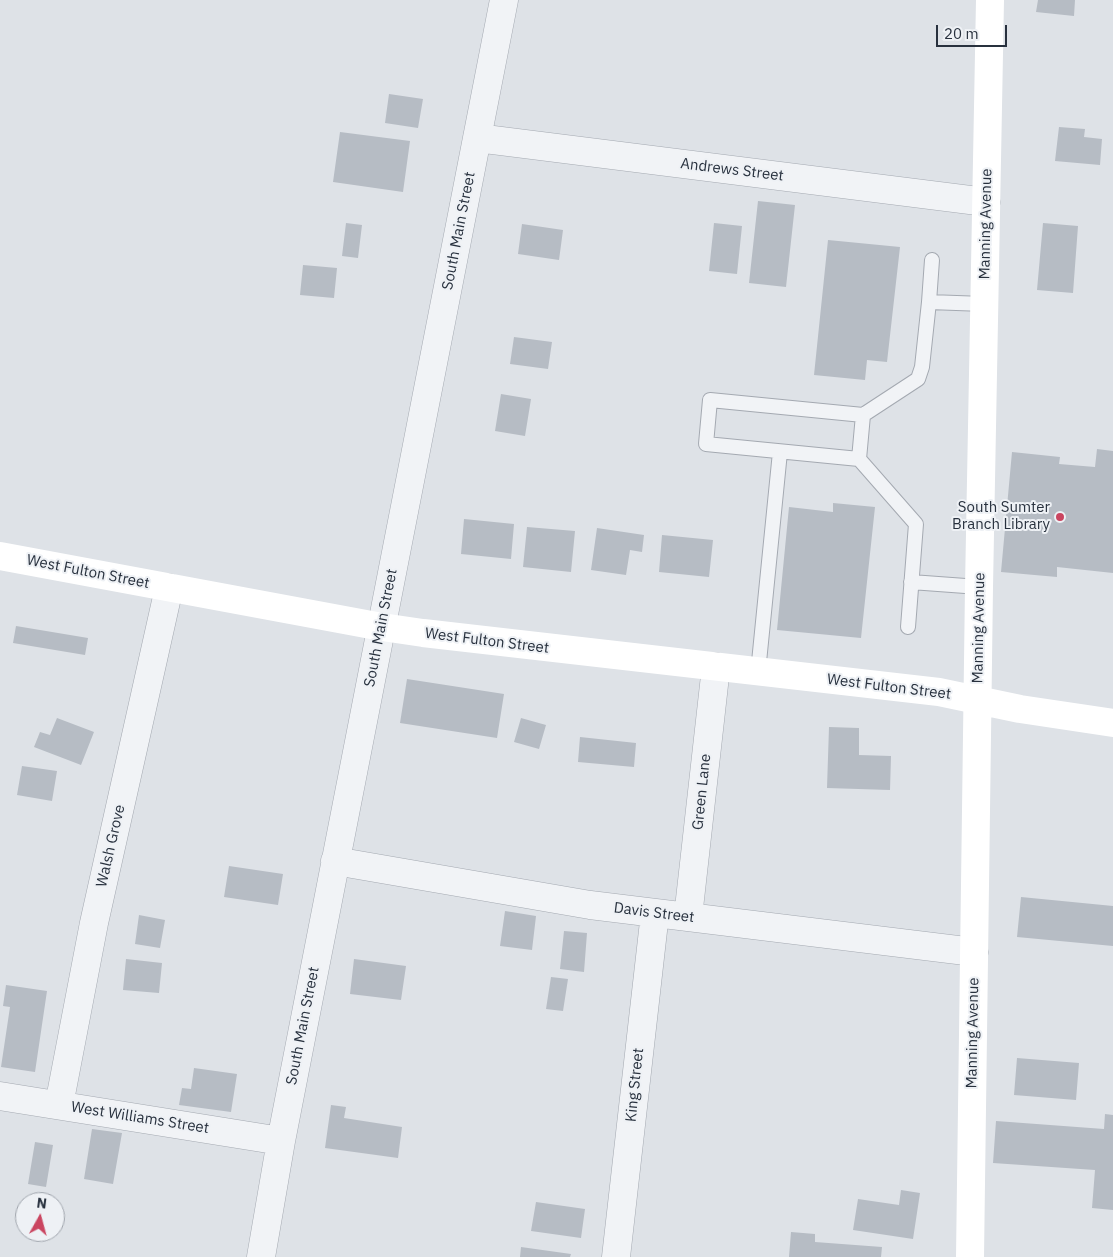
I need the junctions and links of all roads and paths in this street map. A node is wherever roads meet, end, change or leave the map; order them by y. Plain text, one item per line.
1 (504, 0) edge
2 (990, 0) edge
3 (477, 138) junction
4 (986, 202) junction
5 (932, 260) dead end
6 (929, 302) junction
7 (984, 304) junction
8 (863, 415) junction
9 (780, 452) junction
10 (860, 459) junction
11 (0, 556) edge
12 (911, 582) junction
13 (979, 587) junction
14 (169, 588) junction
15 (382, 627) junction
16 (908, 627) dead end
17 (716, 667) junction
18 (758, 672) junction
19 (978, 700) junction
20 (1113, 723) edge
21 (335, 862) junction
22 (655, 913) junction
23 (688, 917) junction
24 (974, 952) junction
25 (0, 1096) edge
26 (59, 1105) junction
27 (281, 1141) junction
28 (261, 1257) edge
29 (616, 1257) edge
30 (970, 1257) edge

1 - 3 street, South Main Street
2 - 4 main road, Manning Avenue
3 - 4 street, Andrews Street
3 - 15 street, South Main Street
4 - 7 main road, Manning Avenue
5 - 6 lane
6 - 7 lane
6 - 8 lane
7 - 13 main road, Manning Avenue
8 - 9 lane
8 - 10 lane
9 - 10 lane
9 - 18 lane
10 - 12 lane
11 - 14 main road, West Fulton Street
12 - 13 lane
12 - 16 lane
13 - 19 main road, Manning Avenue
14 - 15 main road, West Fulton Street
14 - 26 street, Walsh Grove
15 - 17 main road, West Fulton Street
15 - 21 street, South Main Street
17 - 18 main road, West Fulton Street
17 - 23 street, Green Lane
18 - 19 main road, West Fulton Street
19 - 20 main road, West Fulton Street
19 - 24 main road, Manning Avenue
21 - 22 street, Davis Street
21 - 27 street, South Main Street
22 - 23 street, Davis Street
22 - 29 street, King Street
23 - 24 street, Davis Street
24 - 30 main road, Manning Avenue
25 - 26 street, West Williams Street
26 - 27 street, West Williams Street
27 - 28 street, South Main Street

